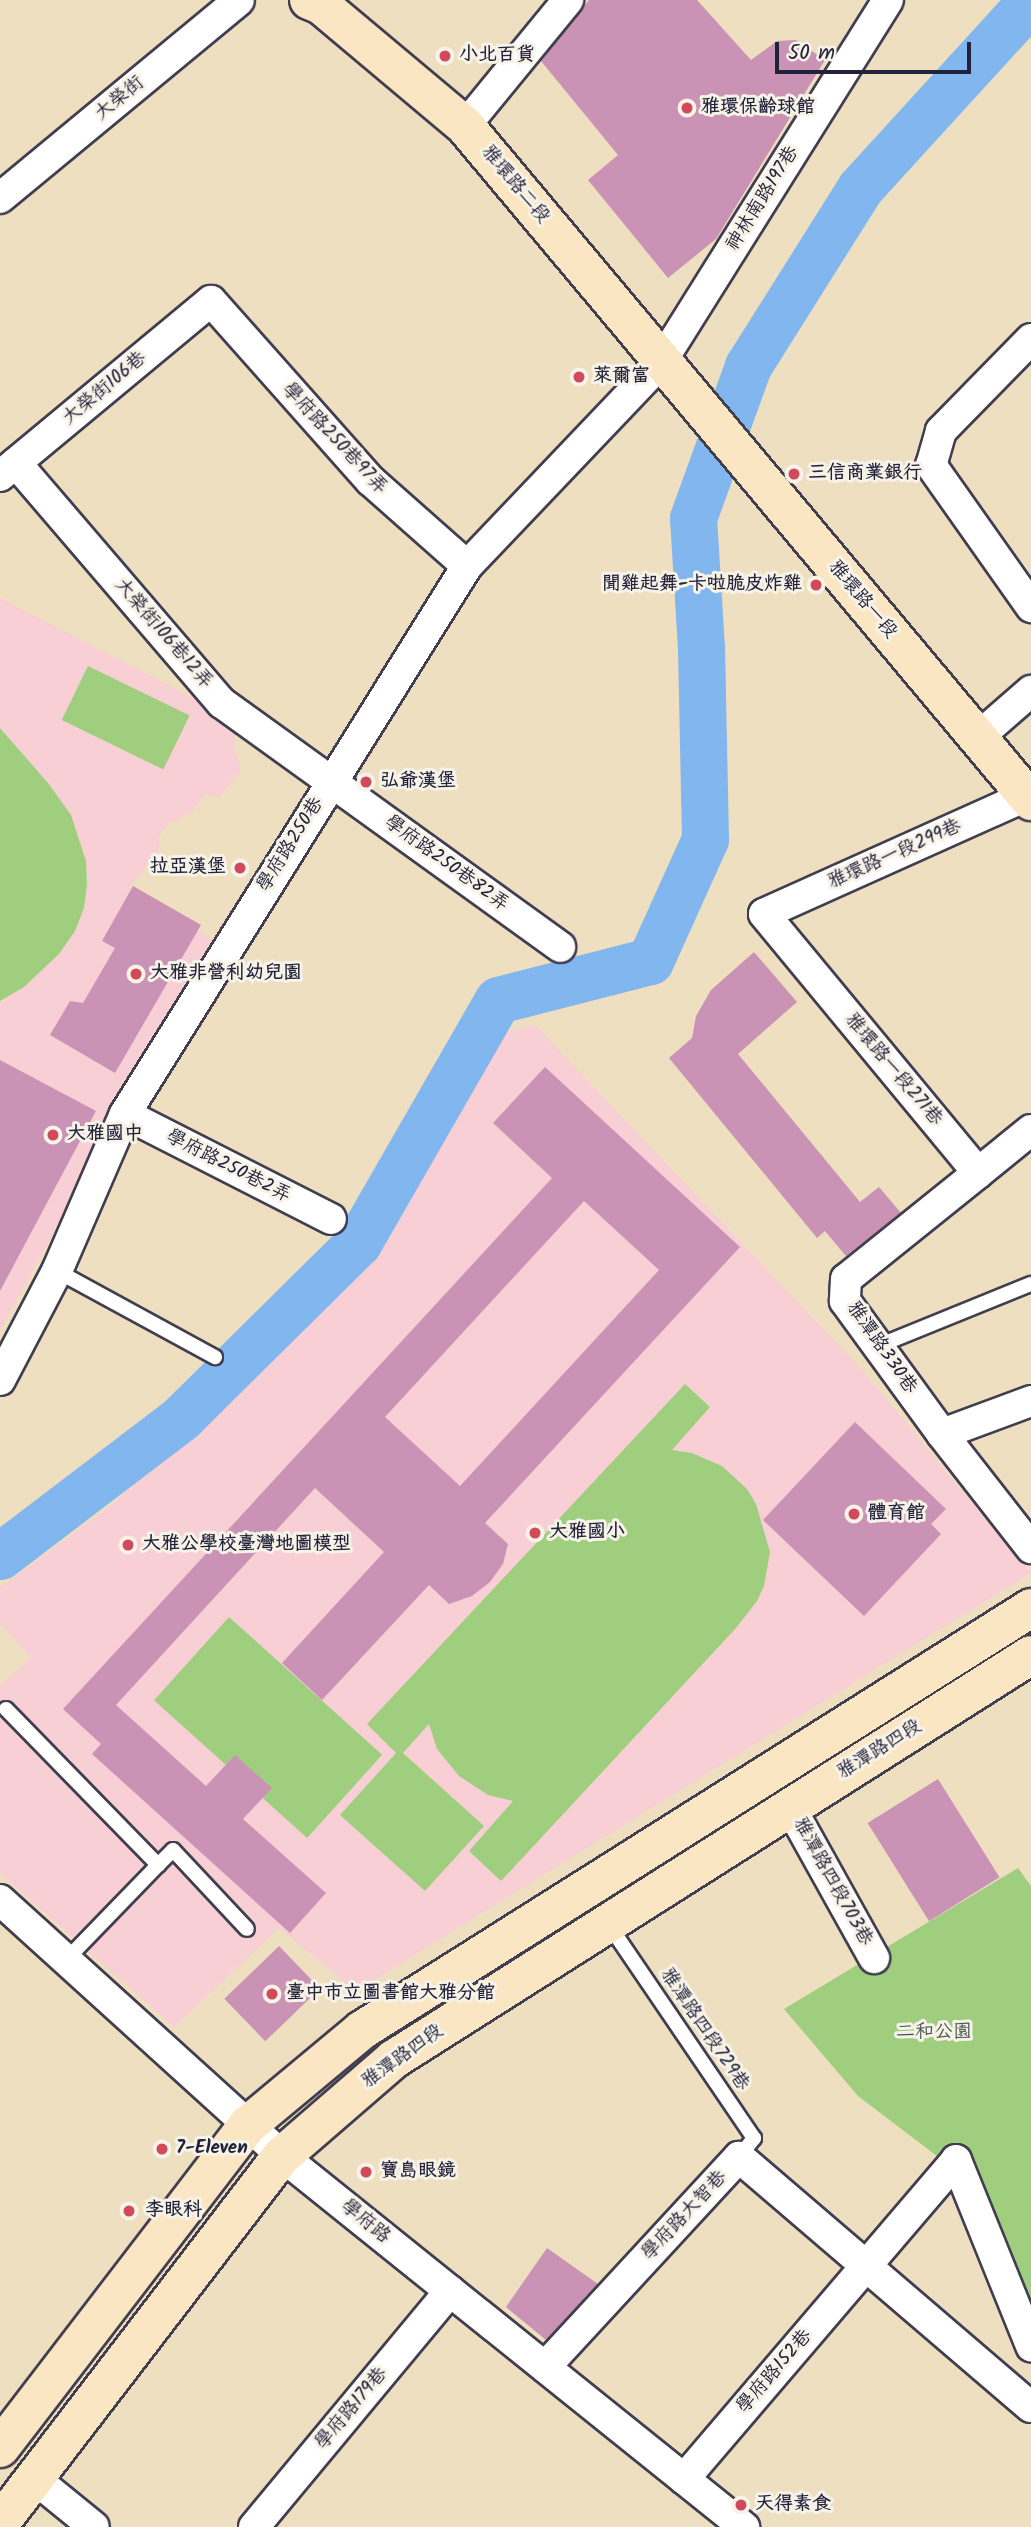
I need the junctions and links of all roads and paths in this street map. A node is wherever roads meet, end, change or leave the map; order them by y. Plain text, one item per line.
1 (239, 0) edge
2 (568, 0) edge
3 (888, 0) edge
4 (318, 2) edge
5 (465, 125) junction
6 (0, 198) edge
7 (211, 301) joint
8 (1031, 339) edge
9 (661, 362) junction
10 (692, 399) joint
11 (8, 470) edge
12 (467, 566) junction
13 (1031, 607) edge
14 (1031, 691) edge
15 (977, 738) junction
16 (331, 780) junction
17 (1028, 799) edge
18 (764, 914) joint
19 (560, 947) dead end
20 (125, 1114) junction
21 (1031, 1130) edge
22 (978, 1173) junction
23 (331, 1219) dead end
24 (57, 1271) junction
25 (1031, 1284) edge
26 (878, 1346) junction
27 (215, 1357) dead end
28 (0, 1380) edge
29 (1031, 1401) edge
30 (942, 1434) junction
31 (1031, 1548) edge
32 (1031, 1608) edge
33 (1031, 1655) edge
34 (6, 1709) dead end
35 (790, 1807) junction
36 (158, 1865) junction
37 (0, 1900) edge
38 (607, 1923) junction
39 (247, 1928) dead end
40 (874, 1958) dead end
41 (66, 1960) junction
42 (248, 2125) junction
43 (282, 2156) junction
44 (739, 2157) junction
45 (867, 2266) junction
46 (450, 2291) junction
47 (1031, 2346) edge
48 (545, 2367) junction
49 (1031, 2406) edge
50 (0, 2448) edge
51 (684, 2479) junction
52 (29, 2485) junction
53 (0, 2523) edge
54 (94, 2527) edge
55 (254, 2527) edge
56 (744, 2527) edge

1 - 6 street, 大榮街
2 - 5 street
3 - 9 street, 神林南路197巷
4 - 5 street, 雅環路二段
5 - 9 street, 雅環路二段
7 - 11 street, 大榮街106巷
7 - 12 street, 學府路250巷97弄
8 - 13 street
9 - 10 street, 雅環路二段
9 - 12 street, 學府路250巷
10 - 15 street, 雅環路一段
11 - 16 street, 大榮街106巷12弄
12 - 16 street, 學府路250巷
14 - 15 street
15 - 17 street, 雅環路一段
16 - 19 street, 學府路250巷82弄
16 - 20 street, 學府路250巷
17 - 18 street, 雅環路一段299巷
18 - 22 street, 雅環路一段271巷
20 - 23 street, 學府路250巷2弄
20 - 24 street, 學府路250巷
21 - 22 street
22 - 26 street, 雅潭路330巷
24 - 27 lane
24 - 28 street, 學府路250巷
25 - 26 lane
26 - 30 street, 雅潭路330巷
29 - 30 street
30 - 31 street, 雅潭路330巷
32 - 42 street, 雅潭路四段
33 - 35 street, 雅潭路四段
34 - 36 lane
35 - 38 street, 雅潭路四段
35 - 40 street, 雅潭路四段703巷
36 - 39 lane
36 - 41 lane
37 - 41 street, 學府路
38 - 43 street, 雅潭路四段
38 - 44 lane, 雅潭路四段729巷
41 - 42 street, 學府路
42 - 43 street, 學府路
42 - 50 street, 雅潭路四段
43 - 46 street, 學府路
43 - 52 street, 雅潭路四段
44 - 45 street, 學府路大智巷
44 - 48 street, 學府路大智巷
45 - 47 street
45 - 49 street, 學府路大智巷
45 - 51 street, 學府路152巷
46 - 48 street, 學府路
46 - 55 street, 學府路179巷
48 - 51 street, 學府路
51 - 56 street, 學府路
52 - 53 street, 雅潭路四段
52 - 54 street

